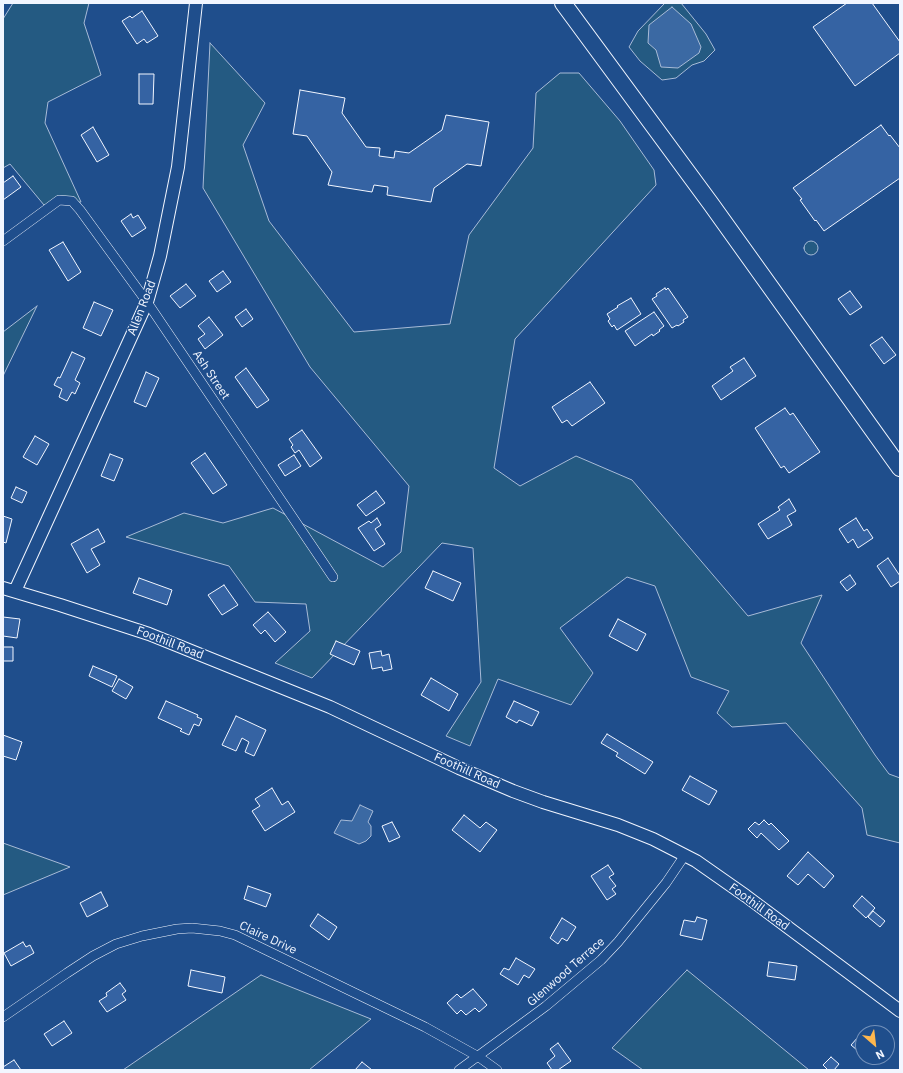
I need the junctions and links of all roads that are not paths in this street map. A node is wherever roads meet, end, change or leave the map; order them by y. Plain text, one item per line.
1 (196, 3) edge
2 (563, 3) edge
3 (3, 241) edge
4 (147, 302) junction
5 (900, 468) edge
6 (333, 576) dead end
7 (3, 588) edge
8 (15, 591) junction
9 (685, 855) junction
10 (900, 1012) edge
11 (3, 1017) edge
12 (479, 1056) junction
13 (459, 1070) edge
14 (496, 1070) edge

1 - 4 street, Allen Road
2 - 5 highway
3 - 4 street, Ash Street
4 - 6 street, Ash Street
4 - 8 street, Allen Road
7 - 8 street, Foothill Road
8 - 9 street, Foothill Road
9 - 10 street, Foothill Road
9 - 12 street, Glenwood Terrace
11 - 12 street, Claire Drive
12 - 13 street, Glenwood Terrace
12 - 14 street, Claire Drive

